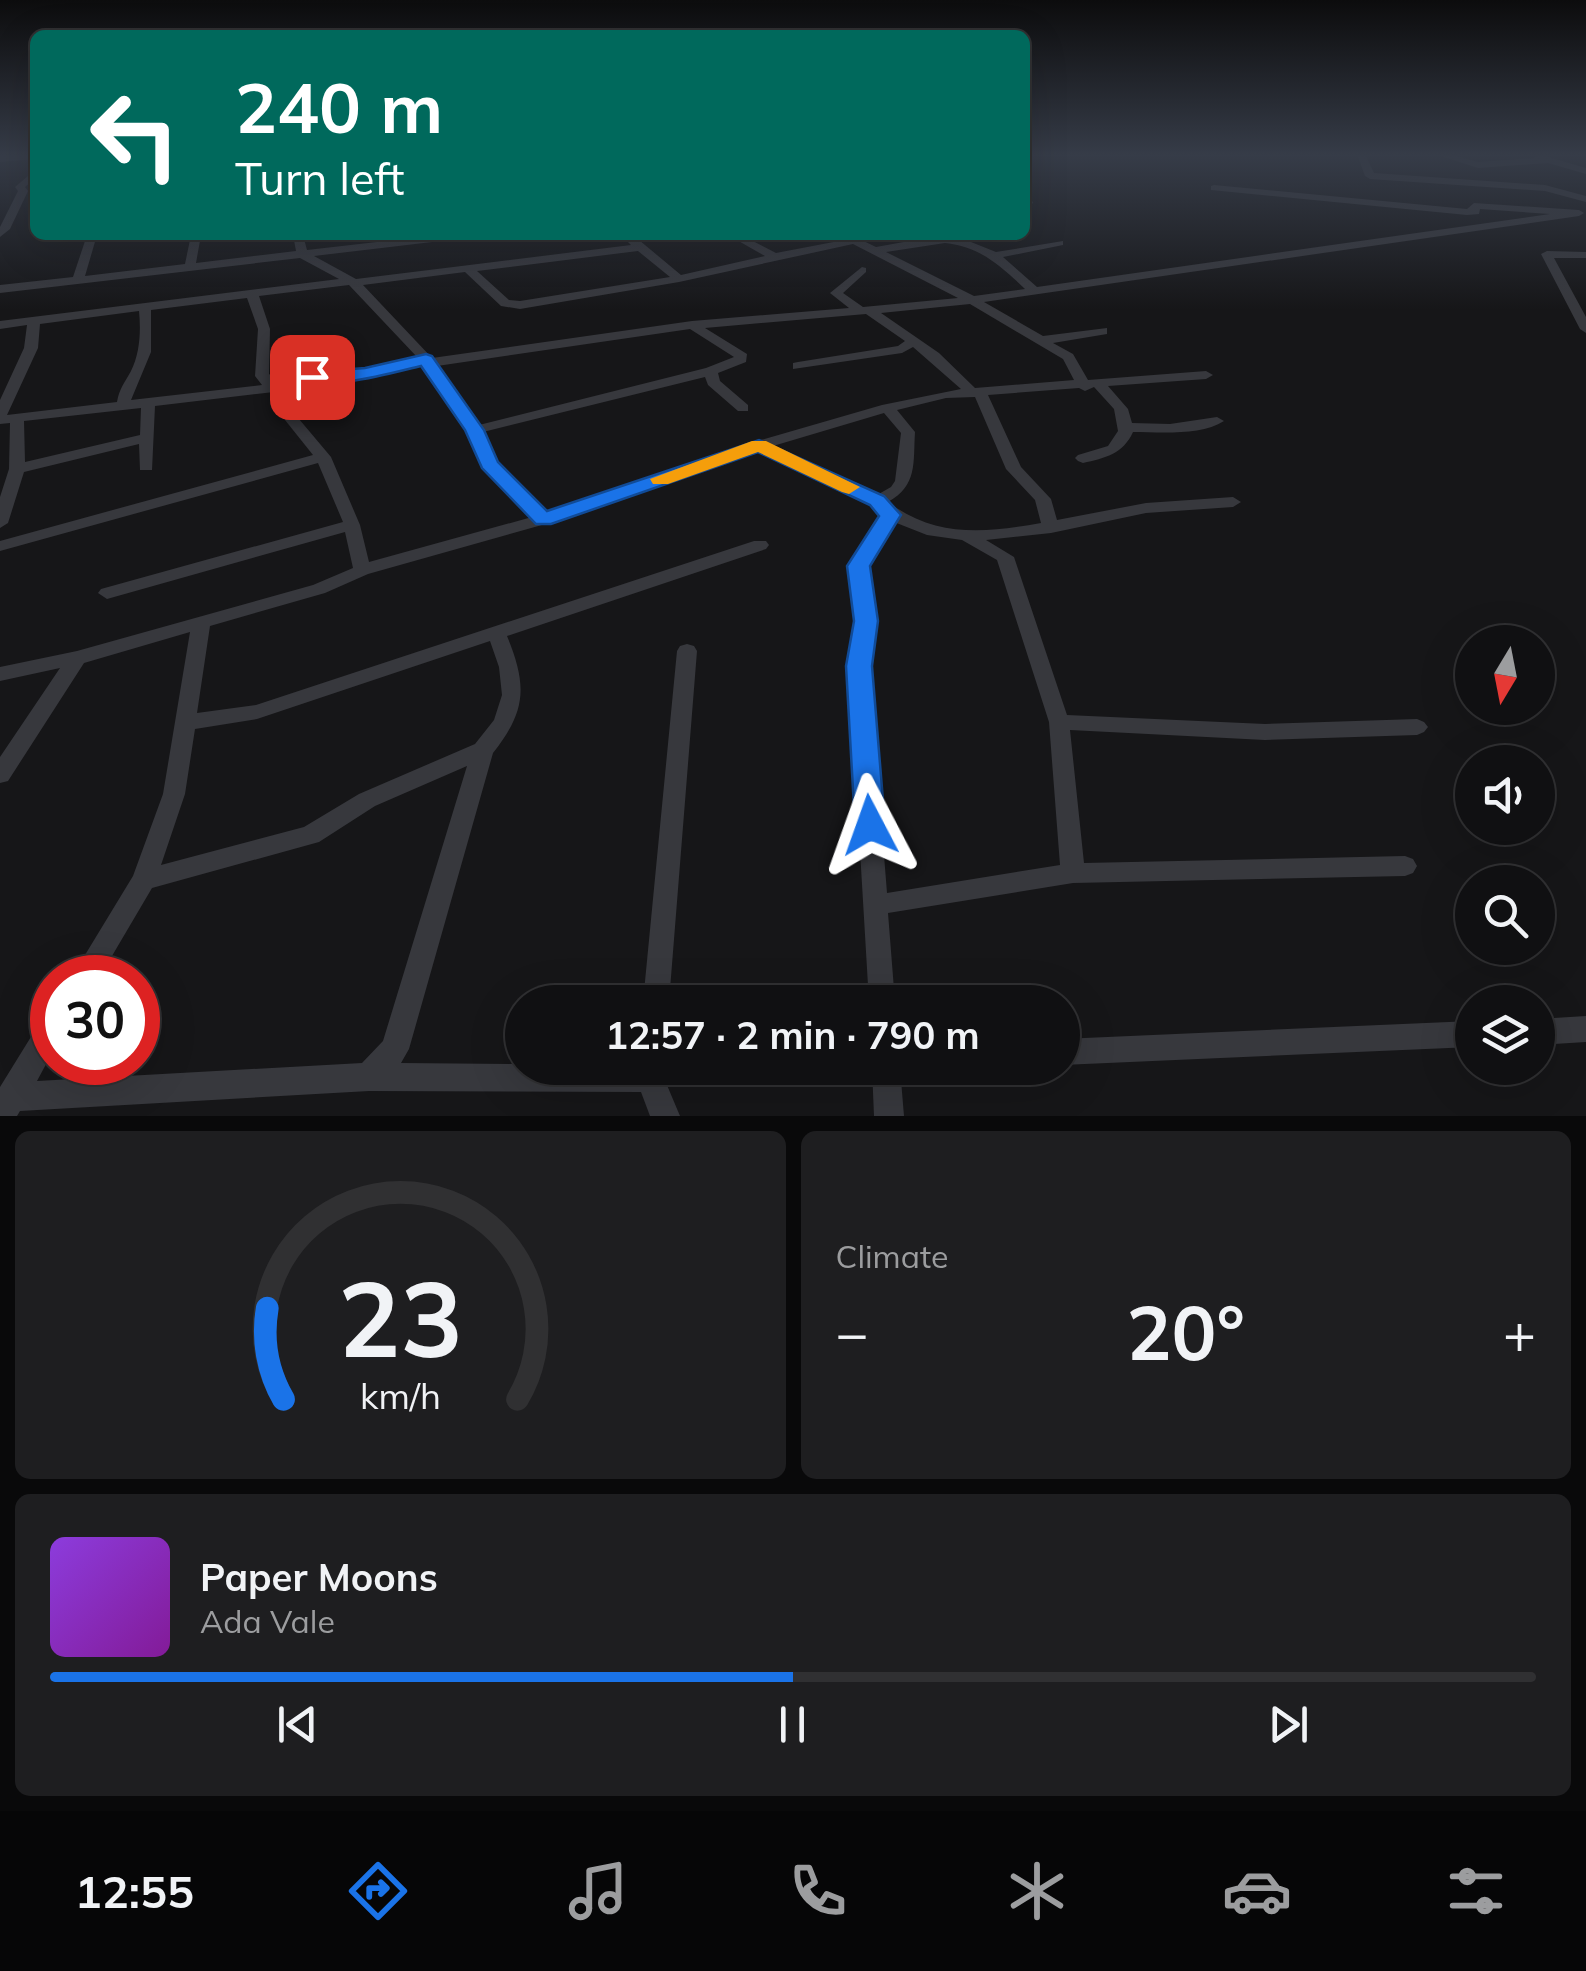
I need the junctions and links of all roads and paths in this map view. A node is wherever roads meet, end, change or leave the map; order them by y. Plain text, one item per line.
1 (12, 206) edge
2 (1326, 206) edge
3 (1407, 206) edge
4 (1474, 206) edge
5 (1475, 206) edge
6 (1326, 213) dead end
7 (1582, 213) edge
8 (0, 234) edge
9 (90, 240) edge
10 (195, 240) edge
11 (299, 240) edge
12 (408, 240) edge
13 (633, 240) edge
14 (743, 240) edge
15 (840, 240) edge
16 (852, 240) edge
17 (927, 240) edge
18 (957, 240) edge
19 (1059, 243) dead end
20 (642, 247) junction
21 (875, 251) junction
22 (302, 254) junction
23 (998, 255) junction
24 (1586, 255) edge
25 (775, 257) junction
26 (190, 267) junction
27 (467, 268) junction
28 (862, 270) dead end
29 (78, 280) junction
30 (679, 280) junction
31 (350, 283) junction
32 (0, 289) edge
33 (1032, 290) junction
34 (252, 294) junction
35 (972, 300) junction
36 (145, 309) junction
37 (863, 310) junction
38 (34, 321) junction
39 (0, 325) edge
40 (692, 325) junction
41 (1586, 329) edge
42 (1104, 331) dead end
43 (1037, 341) junction
44 (911, 343) junction
45 (426, 361) junction
46 (798, 366) dead end
47 (711, 371) junction
48 (1206, 375) dead end
49 (276, 385) junction
50 (1093, 386) junction
51 (977, 392) junction
52 (148, 401) junction
53 (124, 404) junction
54 (743, 408) dead end
55 (887, 408) junction
56 (18, 417) junction
57 (0, 418) edge
58 (1217, 421) dead end
59 (1124, 427) junction
60 (474, 430) junction
61 (146, 438) junction
62 (759, 446) junction
63 (322, 457) junction
64 (1084, 458) dead end
65 (146, 468) dead end
66 (18, 469) junction
67 (1233, 502) dead end
68 (884, 508) junction
69 (543, 520) junction
70 (0, 523) edge
71 (352, 525) junction
72 (1050, 528) junction
73 (969, 538) junction
74 (760, 545) dead end
75 (0, 546) edge
76 (362, 570) junction
77 (108, 593) dead end
78 (201, 624) junction
79 (497, 634) junction
80 (687, 651) dead end
81 (76, 658) junction
82 (0, 674) edge
83 (188, 722) junction
84 (1060, 722) junction
85 (1417, 727) dead end
86 (483, 750) junction
87 (0, 775) edge
88 (1405, 866) dead end
89 (1073, 874) junction
90 (144, 880) junction
91 (875, 905) junction
92 (98, 955) edge
93 (658, 985) edge
94 (881, 985) edge
95 (1586, 1030) edge
96 (1555, 1031) edge
97 (1455, 1035) edge
98 (1080, 1051) edge
99 (30, 1065) edge
100 (505, 1075) edge
101 (369, 1077) junction
102 (654, 1085) edge
103 (887, 1085) edge
104 (6, 1106) edge
105 (665, 1116) edge
106 (889, 1116) edge

1 - 8 street
2 - 6 street
3 - 4 street
5 - 7 street
7 - 33 street
9 - 29 street
10 - 26 street
11 - 22 street
12 - 22 street
13 - 20 street
14 - 25 street
15 - 25 street
16 - 21 street
17 - 21 street
18 - 23 street
19 - 23 street
20 - 27 street
20 - 30 street
21 - 35 street
22 - 26 street
22 - 31 street
23 - 33 street
24 - 41 street
25 - 30 street
26 - 29 street
27 - 30 street
27 - 31 street
28 - 37 street
29 - 32 street
31 - 34 street
31 - 45 street
33 - 35 street
34 - 36 street
34 - 49 street
35 - 37 street
35 - 43 street
36 - 38 street
36 - 53 street
37 - 40 street
37 - 44 street
38 - 39 street
38 - 57 street
40 - 45 street
40 - 47 street
42 - 43 street
43 - 50 street
44 - 46 street
44 - 51 street
45 - 49 street
45 - 60 street
47 - 54 street
47 - 60 street
48 - 50 street
49 - 52 street
49 - 63 street
50 - 51 street
50 - 59 street
51 - 55 street
51 - 72 street
52 - 53 street
52 - 61 street
53 - 56 street
55 - 62 street
55 - 68 street
56 - 57 street
56 - 66 street
58 - 59 street
59 - 64 street
60 - 69 street
61 - 65 street
61 - 66 street
62 - 68 street
62 - 69 street
63 - 71 street
63 - 75 street
66 - 70 street
67 - 72 street
68 - 73 street
68 - 91 street
69 - 76 street
71 - 76 street
71 - 77 street
72 - 73 street
73 - 84 street
74 - 79 street
76 - 78 street
78 - 81 street
78 - 83 street
79 - 83 street
79 - 86 street
80 - 93 street
81 - 82 street
81 - 87 street
83 - 90 street
84 - 85 street
84 - 89 street
86 - 90 street
86 - 101 street
88 - 89 street
89 - 91 street
90 - 92 street
91 - 94 street
95 - 96 street
97 - 98 street
99 - 104 street
100 - 101 street
101 - 104 street
102 - 105 street
103 - 106 street

